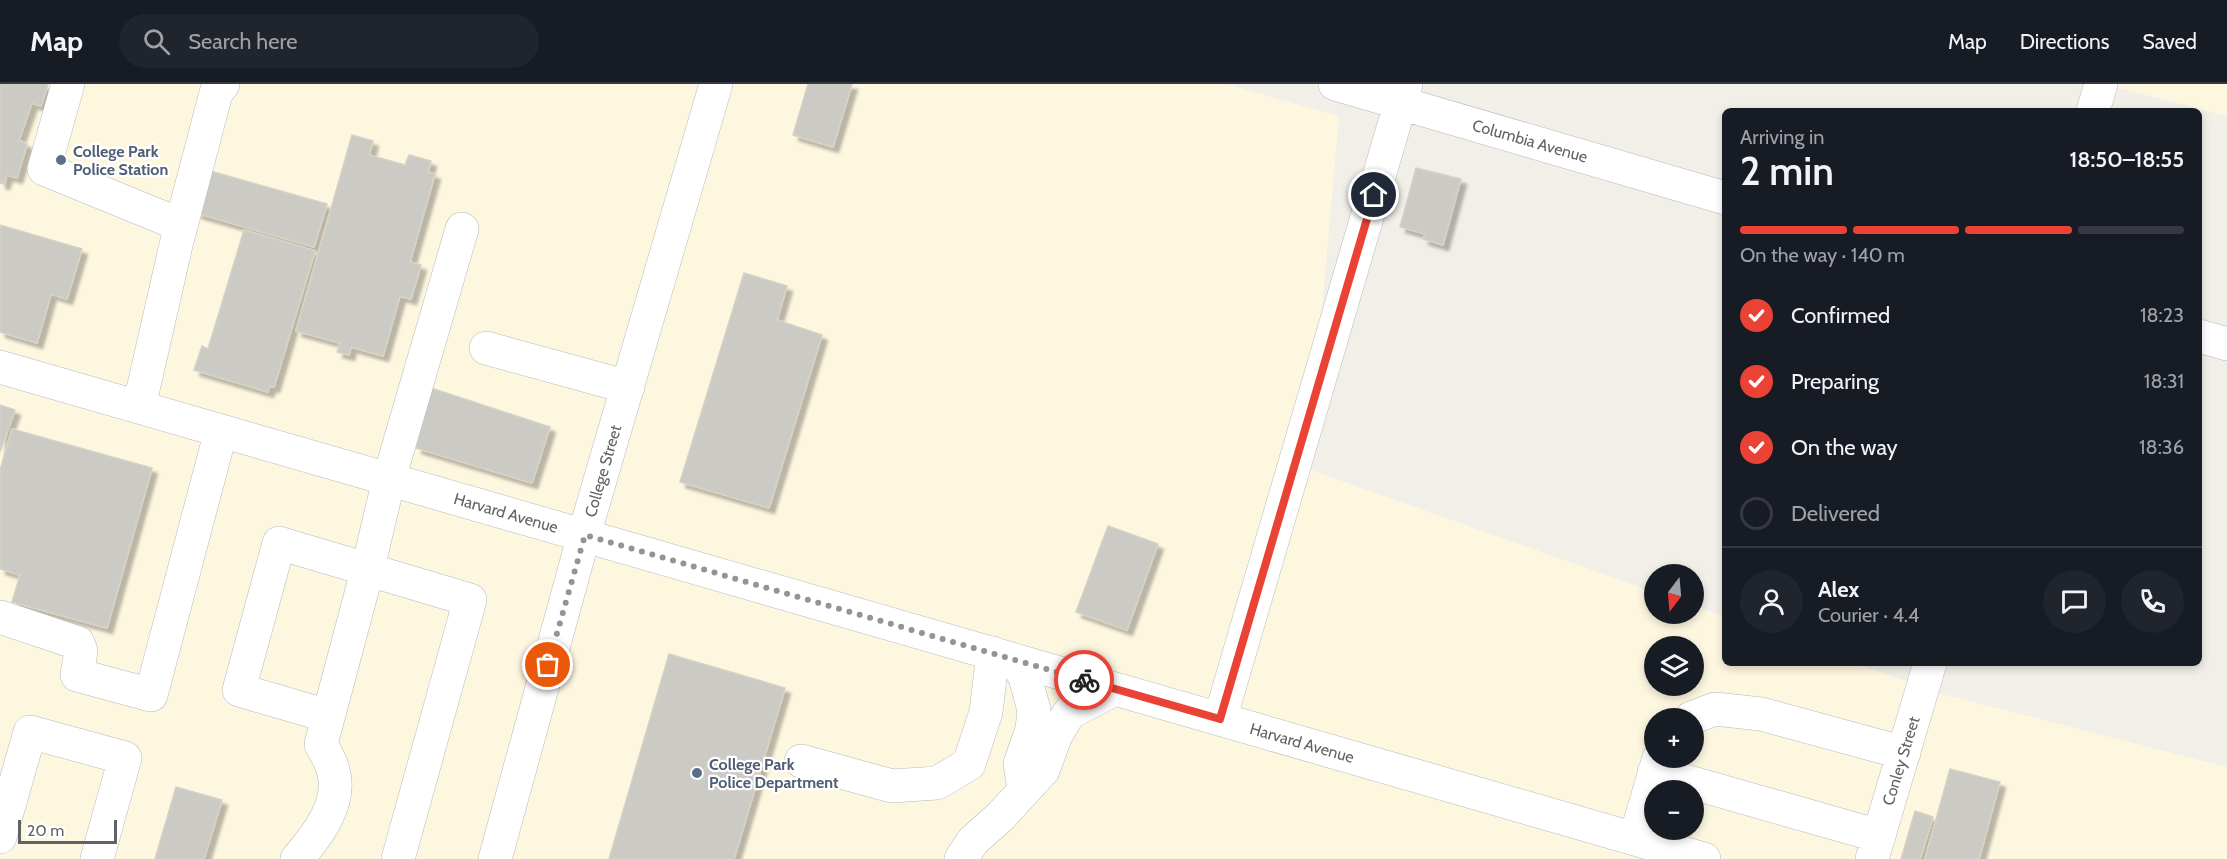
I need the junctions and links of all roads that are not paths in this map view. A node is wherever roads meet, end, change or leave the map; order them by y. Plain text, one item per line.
1 (68, 84) edge
2 (223, 84) edge
3 (716, 84) edge
4 (1335, 84) edge
5 (2101, 84) edge
6 (1403, 94) edge
7 (2094, 108) edge
8 (1722, 197) edge
9 (181, 225) junction
10 (462, 229) dead end
11 (2202, 337) edge
12 (2227, 344) edge
13 (486, 348) dead end
14 (0, 367) edge
15 (627, 387) junction
16 (139, 407) junction
17 (221, 431) junction
18 (389, 479) junction
19 (585, 535) junction
20 (368, 568) junction
21 (0, 617) edge
22 (1004, 657) junction
23 (1929, 666) edge
24 (1115, 689) junction
25 (1704, 713) edge
26 (328, 716) junction
27 (1220, 719) junction
28 (1904, 753) junction
29 (801, 761) dead end
30 (1655, 768) edge
31 (1664, 768) edge
32 (1024, 789) junction
33 (0, 837) edge
34 (1635, 839) junction
35 (1876, 847) edge
36 (500, 855) edge
37 (97, 859) edge
38 (297, 859) edge
39 (398, 859) edge
40 (961, 859) edge
41 (1704, 859) edge

1 - 9 street
2 - 9 street
3 - 15 street, College Street
4 - 6 street, Columbia Avenue
5 - 7 street
6 - 8 street, Columbia Avenue
6 - 27 street
9 - 16 street
10 - 18 street
11 - 12 street
13 - 15 street
14 - 16 street, Harvard Avenue
15 - 19 street, College Street
16 - 17 street, Harvard Avenue
17 - 18 street, Harvard Avenue
17 - 21 street
18 - 19 street, Harvard Avenue
18 - 20 street
19 - 22 street, Harvard Avenue
19 - 36 street, College Street
20 - 26 street
20 - 26 street
20 - 39 street
22 - 24 street, Harvard Avenue
22 - 29 street
22 - 32 street
23 - 28 street, Conley Street
24 - 27 street, Harvard Avenue
24 - 32 street
25 - 28 street
26 - 38 street
27 - 34 street, Harvard Avenue
28 - 35 street, Conley Street
30 - 34 street
31 - 35 street
32 - 40 street
33 - 37 street
34 - 41 street, Harvard Avenue

